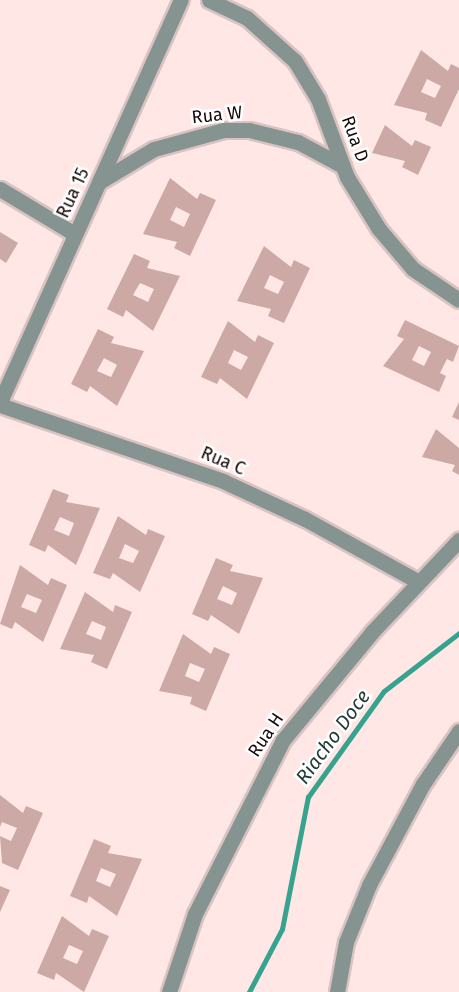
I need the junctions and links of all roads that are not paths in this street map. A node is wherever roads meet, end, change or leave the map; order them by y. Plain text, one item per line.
1 (181, 0) edge
2 (209, 0) edge
3 (343, 166) junction
4 (99, 182) junction
5 (0, 189) edge
6 (75, 234) junction
7 (459, 300) edge
8 (0, 403) edge
9 (459, 540) edge
10 (419, 582) junction
11 (459, 731) edge
12 (170, 992) edge
13 (337, 992) edge

1 - 4 street, Rua 15
2 - 3 street, Rua D
3 - 4 street, Rua W
3 - 7 street, Rua D
4 - 6 street, Rua 15
5 - 6 street
6 - 8 street, Rua 15
8 - 10 street, Rua C
9 - 10 street, Rua H
10 - 12 street, Rua H
11 - 13 street

